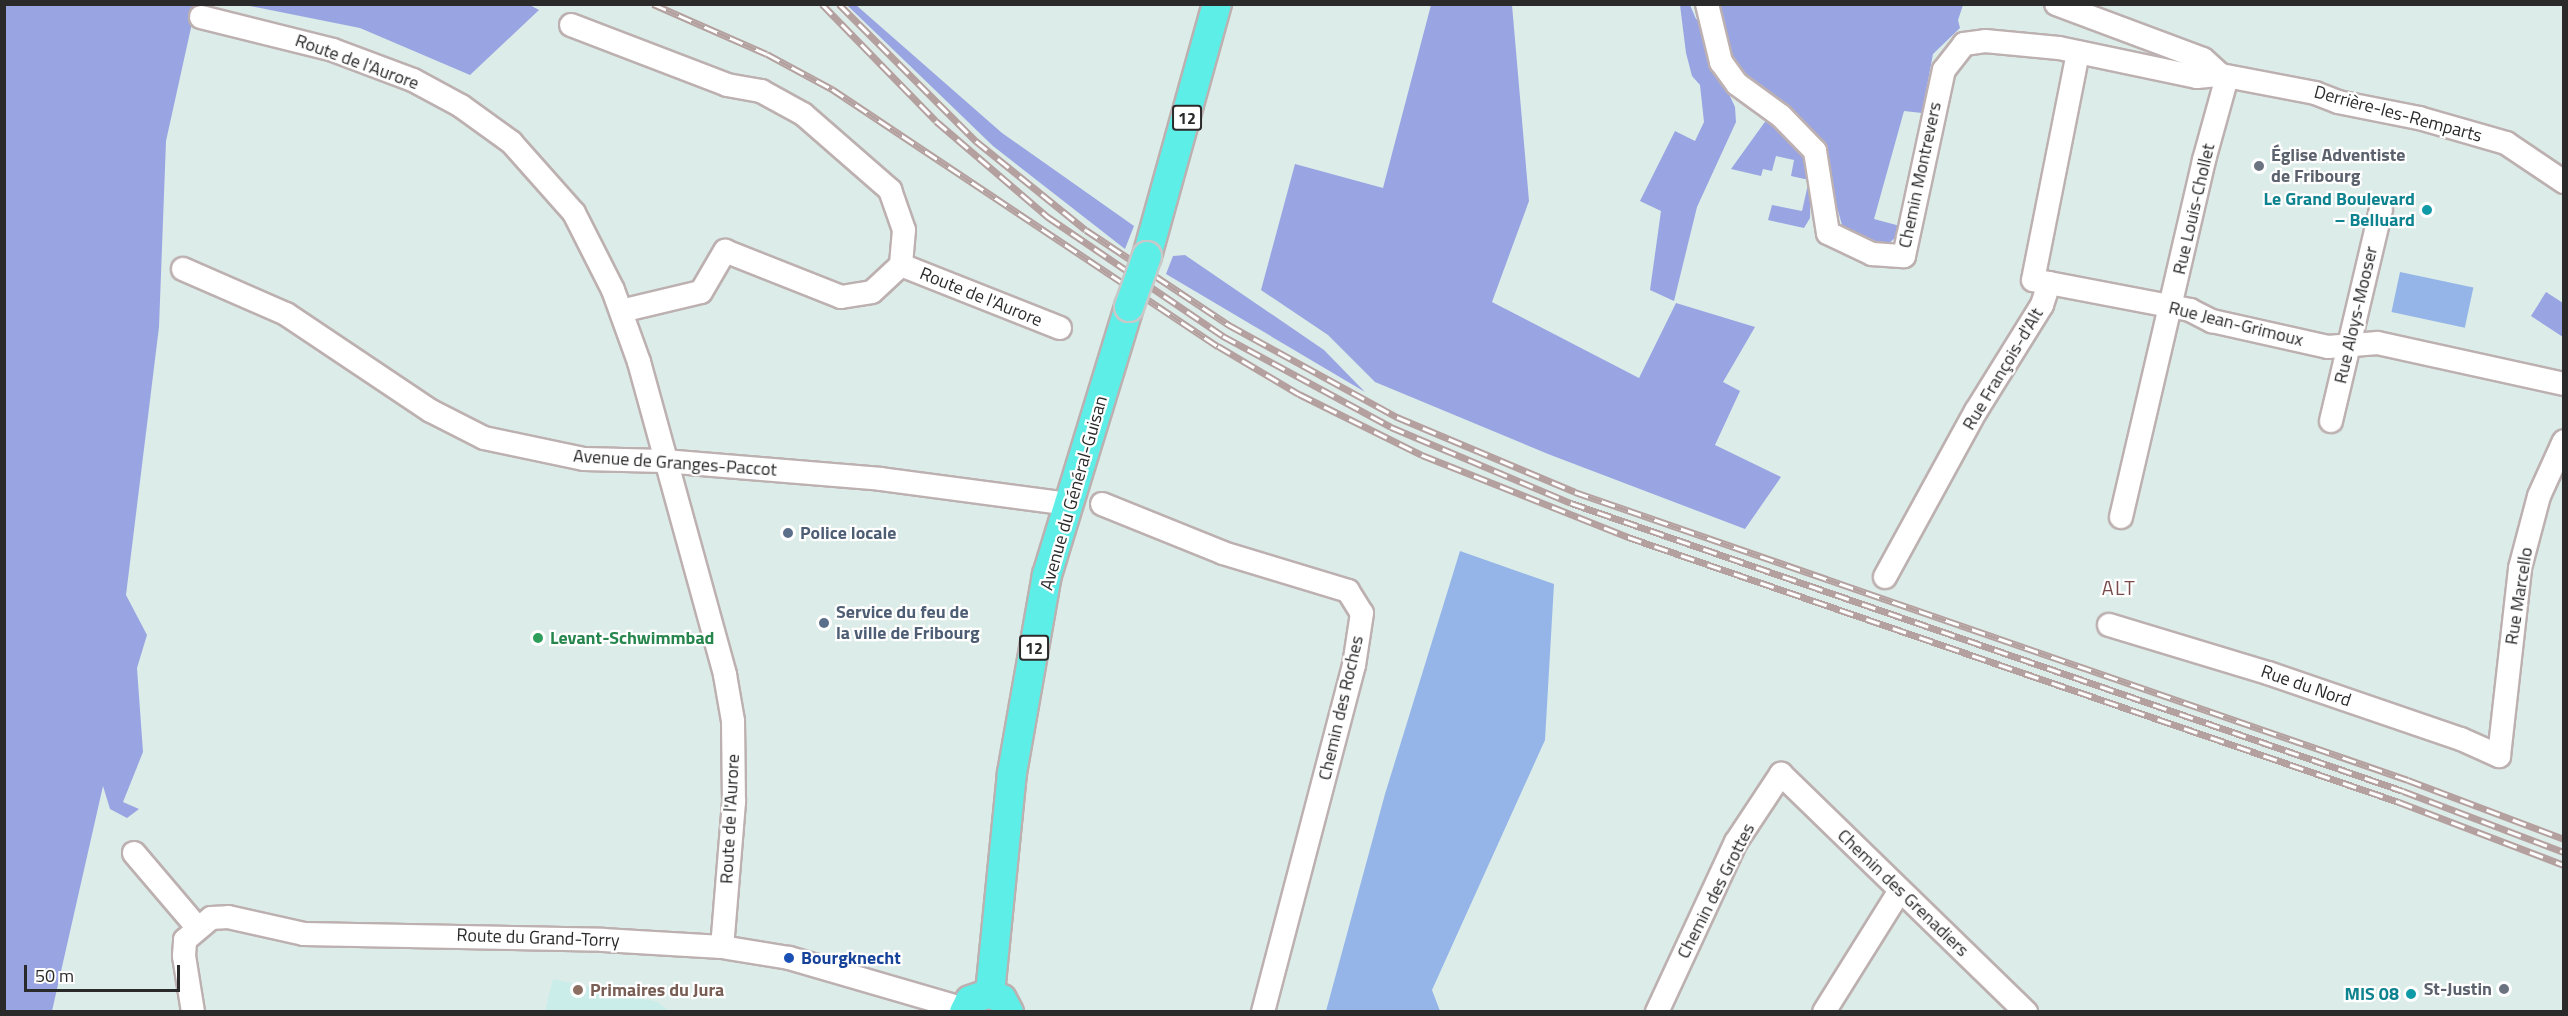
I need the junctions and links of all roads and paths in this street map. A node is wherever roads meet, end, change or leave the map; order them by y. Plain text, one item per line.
1 (1217, 4) edge
2 (1707, 4) edge
3 (2056, 4) edge
4 (201, 17) dead end
5 (571, 25) dead end
6 (2078, 52) junction
7 (2224, 76) junction
8 (2564, 182) edge
9 (2381, 210) dead end
10 (902, 265) junction
11 (183, 268) dead end
12 (2049, 283) junction
13 (2173, 307) junction
14 (621, 311) junction
15 (1060, 328) dead end
16 (2348, 345) junction
17 (2564, 384) edge
18 (2331, 421) dead end
19 (2564, 441) edge
20 (664, 461) junction
21 (1068, 504) junction
22 (1102, 504) dead end
23 (2121, 518) dead end
24 (1885, 577) dead end
25 (2109, 625) dead end
26 (2499, 756) joint
27 (1781, 774) joint
28 (134, 853) dead end
29 (1899, 892) junction
30 (197, 927) junction
31 (722, 946) junction
32 (999, 1002) edge
33 (964, 1010) edge
34 (193, 1011) edge
35 (1263, 1011) edge
36 (1656, 1011) edge
37 (1824, 1011) edge
38 (2026, 1011) edge

1 - 21 main road, Avenue du Général-Guisan / 12, bridge
2 - 6 street, Chemin Montrevers
3 - 7 street, Derrière-les-Remparts
4 - 14 street, Route de l'Aurore
5 - 10 street, Route de l'Aurore
6 - 7 street, Derrière-les-Remparts
6 - 12 street, Rue François-d'Alt
7 - 8 street, Derrière-les-Remparts
7 - 13 street, Rue Louis-Chollet
9 - 16 street, Rue Aloys-Mooser
10 - 14 street, Route de l'Aurore
10 - 15 street, Route de l'Aurore
11 - 20 street, Avenue de Granges-Paccot
12 - 13 street, Rue Jean-Grimoux
12 - 24 street, Rue François-d'Alt
13 - 16 street, Rue Jean-Grimoux
13 - 23 street, Rue Louis-Chollet
14 - 20 street, Route de l'Aurore
16 - 17 street, Rue Jean-Grimoux
16 - 18 street, Rue Aloys-Mooser
19 - 26 street, Rue Marcello
20 - 21 street, Avenue de Granges-Paccot
20 - 31 street, Route de l'Aurore
21 - 32 main road, Avenue du Général-Guisan / 12
22 - 35 street, Chemin des Roches
25 - 26 street, Rue du Nord
27 - 29 street, Chemin des Grenadiers
27 - 36 street, Chemin des Grottes
28 - 30 street
29 - 37 street
29 - 38 street, Chemin des Grenadiers
30 - 31 street, Route du Grand-Torry
30 - 34 street
31 - 33 street, Route du Grand-Torry
32 - 33 main road

